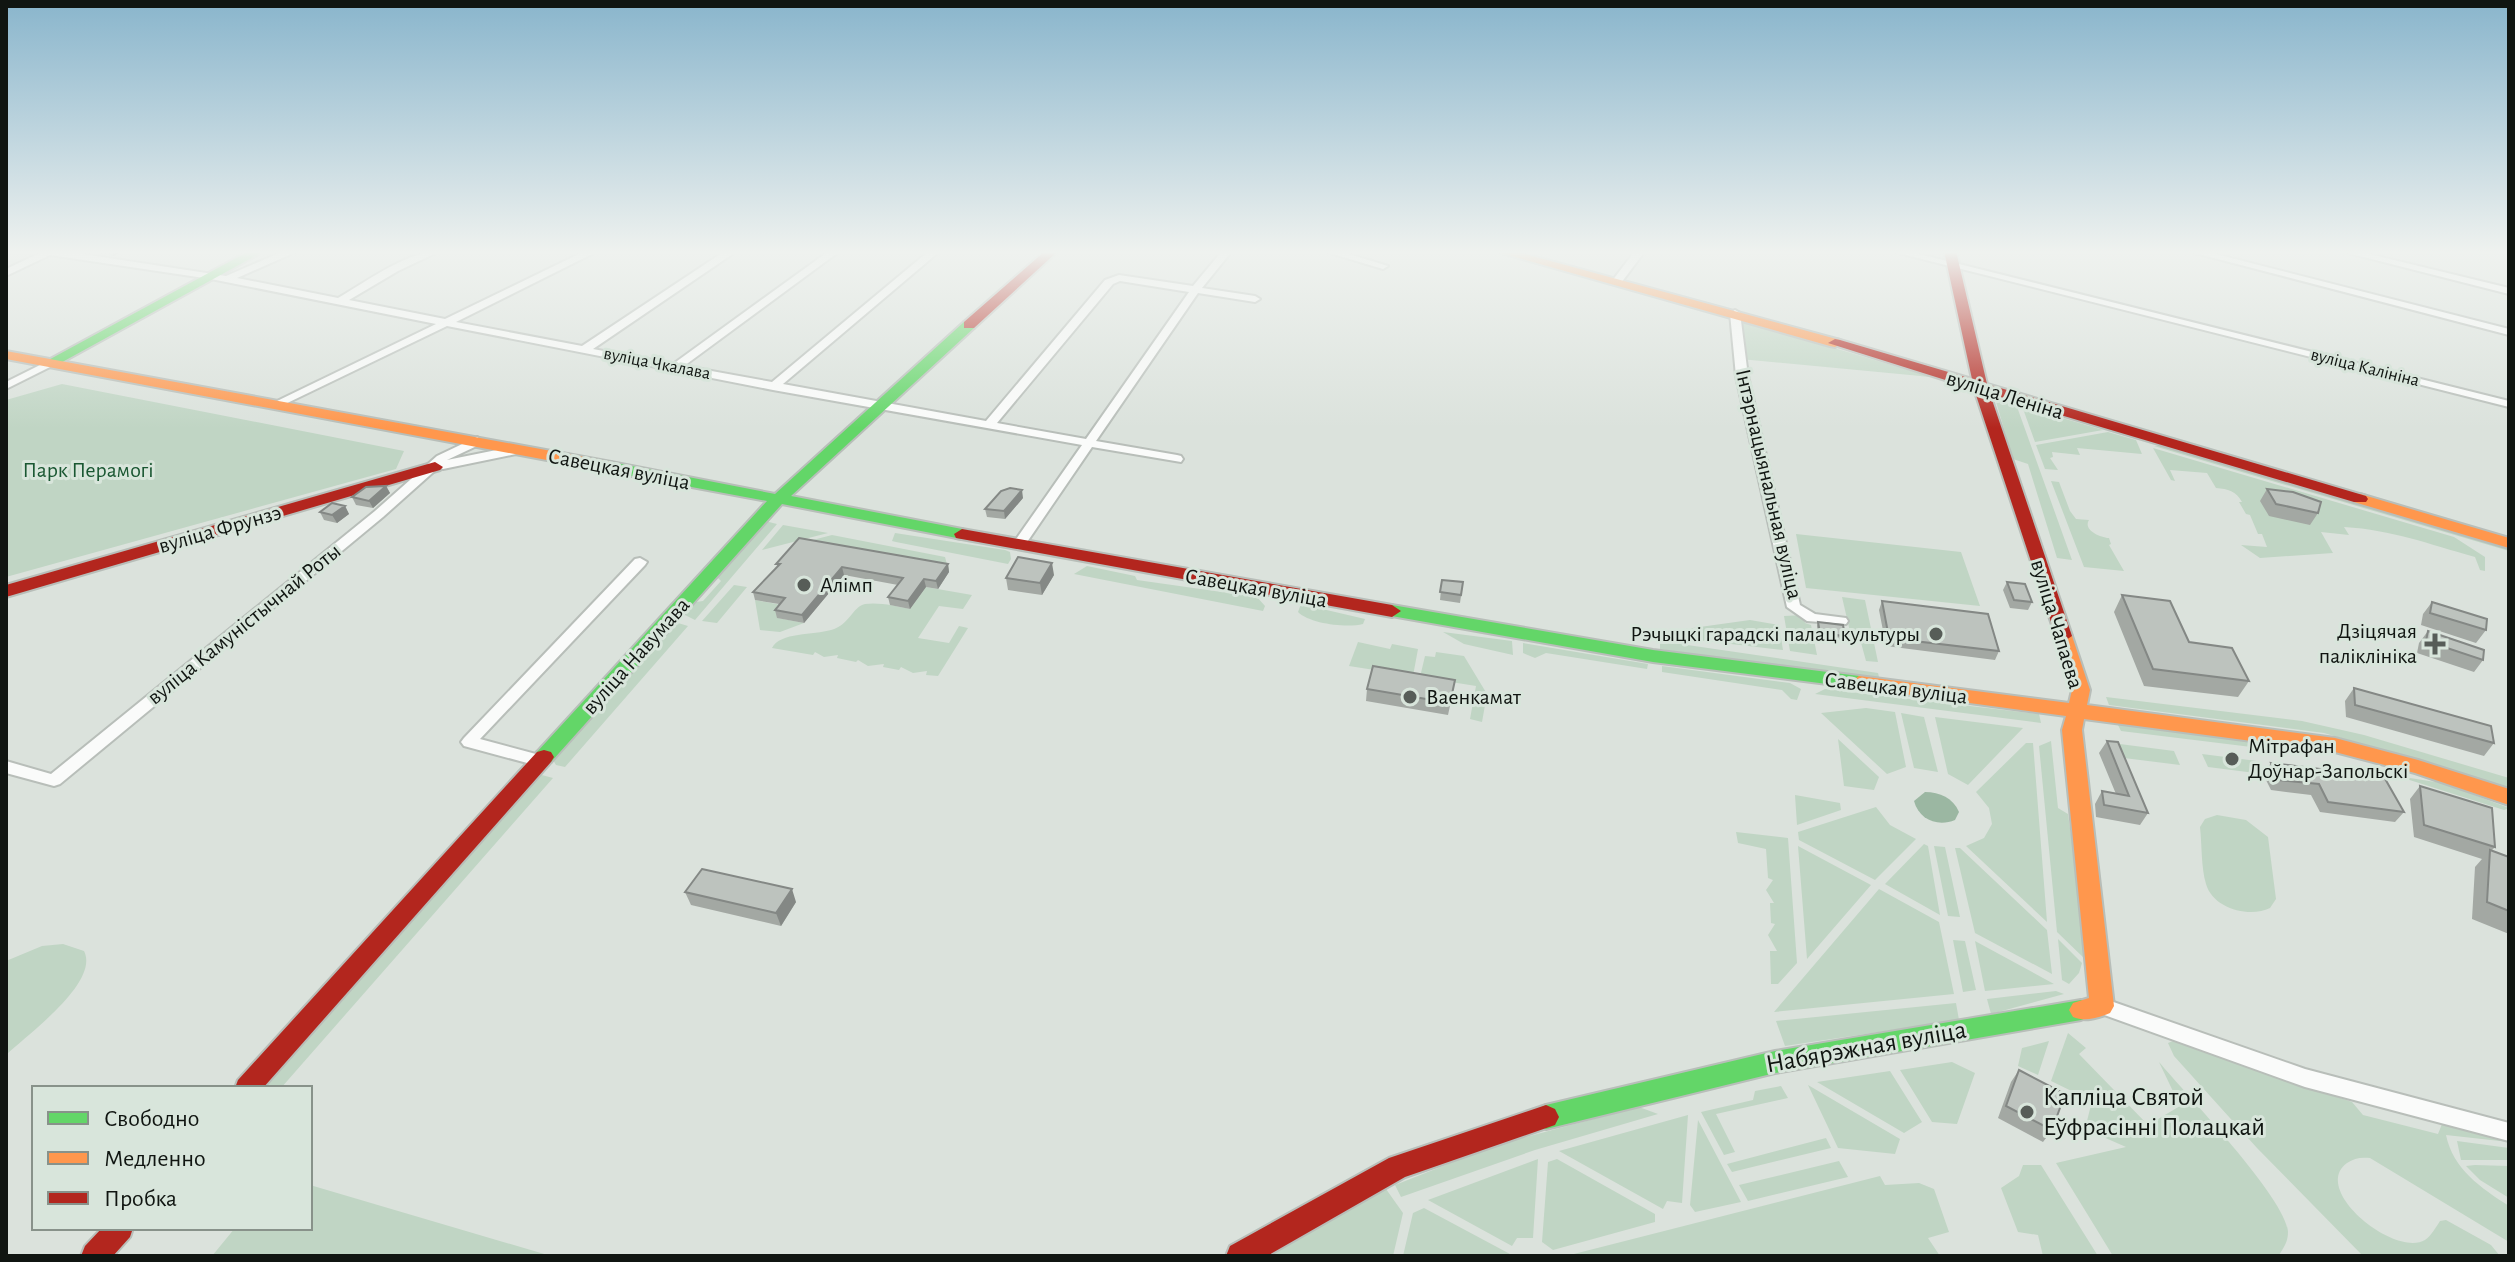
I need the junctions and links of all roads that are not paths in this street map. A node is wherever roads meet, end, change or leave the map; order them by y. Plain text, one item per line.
1 (155, 310) edge
2 (388, 310) edge
3 (470, 310) edge
4 (644, 310) edge
5 (754, 310) edge
6 (864, 310) edge
7 (986, 310) edge
8 (1086, 310) edge
9 (1181, 310) edge
10 (1724, 310) edge
11 (1963, 310) edge
12 (2148, 310) edge
13 (2422, 310) edge
14 (1735, 313) junction
15 (447, 321) junction
16 (2509, 332) edge
17 (584, 350) junction
18 (6, 355) edge
19 (50, 363) junction
20 (675, 368) junction
21 (6, 386) edge
22 (773, 387) junction
23 (1981, 388) junction
24 (279, 404) junction
25 (2509, 404) edge
26 (878, 406) junction
27 (989, 425) junction
28 (445, 435) junction
29 (477, 441) junction
30 (1087, 442) junction
31 (520, 449) junction
32 (1177, 459) dead end
33 (458, 460) junction
34 (438, 463) junction
35 (777, 500) junction
36 (2509, 543) edge
37 (1018, 545) junction
38 (640, 562) dead end
39 (6, 591) edge
40 (1841, 621) edge
41 (2076, 711) junction
42 (542, 761) junction
43 (6, 767) edge
44 (2509, 797) edge
45 (2102, 1006) junction
46 (249, 1086) edge
47 (2509, 1132) edge
48 (118, 1230) edge
49 (95, 1256) edge
50 (1240, 1256) edge

1 - 19 street
2 - 15 street, вуліца Чкалава
3 - 15 street
4 - 17 street
5 - 20 street
6 - 22 street
7 - 26 street, вуліца Навумава
8 - 27 street
9 - 30 street
10 - 14 street, вуліца Леніна
11 - 23 street, вуліца Чапаева
12 - 25 street, вуліца Калініна
13 - 16 street
14 - 23 street, вуліца Леніна
14 - 40 street, Інтэрнацыянальная вуліца
15 - 17 street, вуліца Чкалава
15 - 24 street
17 - 20 street, вуліца Чкалава
18 - 19 street, Савецкая вуліца
19 - 21 street
19 - 24 street, Савецкая вуліца
20 - 22 street, вуліца Чкалава
22 - 26 street, вуліца Чкалава
23 - 36 street, вуліца Леніна
23 - 41 street, вуліца Чапаева
24 - 28 street, Савецкая вуліца
26 - 27 street, вуліца Чкалава
26 - 35 street, вуліца Навумава
27 - 30 street, вуліца Чкалава
28 - 29 street, Савецкая вуліца
28 - 34 street
29 - 31 street, Савецкая вуліца
29 - 33 street, вуліца Фрунзэ
29 - 34 street, вуліца Фрунзэ
30 - 32 street, вуліца Чкалава
30 - 37 street
31 - 33 street, вуліца Фрунзэ
31 - 35 street, Савецкая вуліца
33 - 34 street, вуліца Фрунзэ
34 - 39 street, вуліца Фрунзэ
34 - 43 street, вуліца Камуністычнай Роты
35 - 37 street, Савецкая вуліца
35 - 42 street, вуліца Навумава
37 - 41 street, Савецкая вуліца
38 - 42 street
41 - 44 street, Савецкая вуліца
41 - 45 street, вуліца Чапаева
42 - 46 street, вуліца Навумава
45 - 47 street, Набярэжная вуліца
45 - 50 street, Набярэжная вуліца
48 - 49 street

